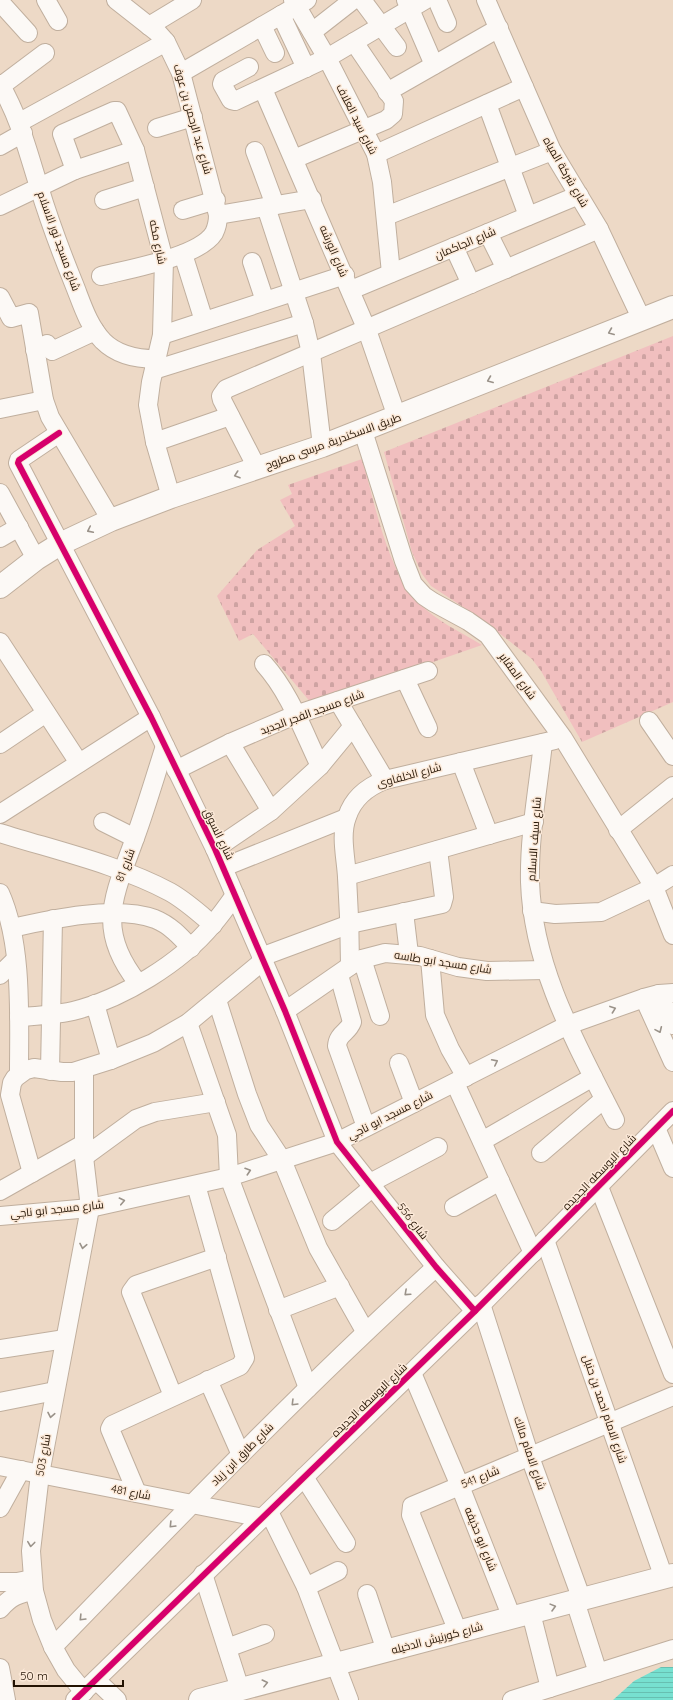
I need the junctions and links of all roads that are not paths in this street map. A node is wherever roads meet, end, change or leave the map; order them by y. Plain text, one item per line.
1 (46, 0) edge
2 (116, 0) edge
3 (353, 0) edge
4 (362, 0) edge
5 (437, 0) edge
6 (486, 0) edge
7 (0, 2) edge
8 (183, 2) edge
9 (299, 2) edge
10 (414, 3) edge
11 (281, 16) junction
12 (58, 21) dead end
13 (447, 23) dead end
14 (149, 26) junction
15 (262, 26) junction
16 (381, 26) junction
17 (499, 28) junction
18 (312, 32) junction
19 (28, 33) dead end
20 (166, 42) junction
21 (354, 42) junction
22 (397, 47) dead end
23 (46, 53) dead end
24 (275, 53) dead end
25 (327, 58) junction
26 (434, 65) junction
27 (249, 67) dead end
28 (306, 68) junction
29 (181, 73) junction
30 (524, 87) junction
31 (263, 89) junction
32 (387, 92) junction
33 (2, 94) edge
34 (487, 104) junction
35 (193, 117) junction
36 (21, 128) junction
37 (157, 128) dead end
38 (362, 130) junction
39 (0, 146) edge
40 (135, 150) junction
41 (255, 151) dead end
42 (552, 151) junction
43 (376, 154) junction
44 (294, 159) junction
45 (510, 168) junction
46 (75, 170) junction
47 (39, 186) junction
48 (145, 187) junction
49 (579, 195) junction
50 (312, 199) junction
51 (104, 200) dead end
52 (0, 206) edge
53 (271, 206) junction
54 (217, 208) junction
55 (183, 210) dead end
56 (386, 216) junction
57 (528, 216) junction
58 (599, 229) junction
59 (488, 233) junction
60 (454, 247) junction
61 (183, 254) junction
62 (164, 260) junction
63 (252, 262) dead end
64 (506, 269) junction
65 (391, 273) junction
66 (101, 276) dead end
67 (348, 282) junction
68 (471, 284) junction
69 (294, 292) junction
70 (0, 297) edge
71 (266, 301) junction
72 (673, 307) edge
73 (642, 320) junction
74 (204, 321) junction
75 (304, 323) junction
76 (367, 330) junction
77 (95, 331) junction
78 (162, 335) junction
79 (35, 350) junction
80 (311, 353) junction
81 (155, 365) junction
82 (44, 400) junction
83 (0, 409) edge
84 (230, 416) junction
85 (397, 417) junction
86 (363, 431) junction
87 (59, 433) junction
88 (155, 442) junction
89 (322, 446) junction
90 (257, 468) junction
91 (0, 493) edge
92 (171, 497) junction
93 (111, 520) junction
94 (18, 527) junction
95 (0, 538) edge
96 (60, 544) junction
97 (36, 559) junction
98 (0, 587) edge
99 (0, 642) edge
100 (264, 664) dead end
101 (428, 671) dead end
102 (405, 679) junction
103 (338, 702) junction
104 (46, 713) junction
105 (295, 716) junction
106 (151, 717) junction
107 (649, 721) dead end
108 (353, 726) junction
109 (428, 728) dead end
110 (563, 738) junction
111 (230, 743) junction
112 (544, 743) junction
113 (0, 744) edge
114 (165, 746) junction
115 (673, 756) edge
116 (461, 762) junction
117 (79, 763) junction
118 (320, 766) junction
119 (176, 770) junction
120 (385, 780) junction
121 (673, 786) edge
122 (271, 811) junction
123 (0, 814) edge
124 (346, 818) junction
125 (103, 822) dead end
126 (534, 822) junction
127 (618, 830) junction
128 (0, 833) edge
129 (489, 835) junction
130 (136, 838) junction
131 (215, 849) junction
132 (438, 850) junction
133 (224, 868) junction
134 (122, 872) junction
135 (347, 876) junction
136 (673, 876) edge
137 (654, 887) junction
138 (0, 893) edge
139 (235, 895) junction
140 (532, 911) junction
141 (404, 912) junction
142 (112, 914) junction
143 (53, 919) junction
144 (350, 924) junction
145 (213, 925) junction
146 (12, 928) junction
147 (673, 935) edge
148 (191, 948) junction
149 (409, 954) junction
150 (16, 959) junction
151 (262, 959) junction
152 (430, 960) junction
153 (351, 967) junction
154 (545, 970) junction
155 (0, 975) edge
156 (138, 983) junction
157 (659, 995) edge
158 (218, 1000) junction
159 (95, 1004) junction
160 (285, 1011) junction
161 (50, 1015) junction
162 (380, 1016) dead end
163 (19, 1017) junction
164 (188, 1023) junction
165 (568, 1025) junction
166 (673, 1025) edge
167 (111, 1060) junction
168 (673, 1062) edge
169 (398, 1063) dead end
170 (84, 1069) junction
171 (50, 1071) junction
172 (19, 1073) junction
173 (593, 1077) junction
174 (460, 1080) junction
175 (604, 1099) junction
176 (216, 1102) junction
177 (414, 1103) junction
178 (673, 1110) edge
179 (7, 1113) edge
180 (615, 1120) dead end
181 (366, 1127) junction
182 (656, 1128) junction
183 (482, 1141) junction
184 (337, 1142) junction
185 (438, 1147) dead end
186 (85, 1150) junction
187 (541, 1153) dead end
188 (282, 1160) junction
189 (673, 1168) edge
190 (32, 1173) junction
191 (229, 1178) junction
192 (500, 1181) junction
193 (196, 1185) junction
194 (372, 1185) junction
195 (599, 1187) junction
196 (0, 1191) edge
197 (454, 1207) dead end
198 (90, 1208) junction
199 (0, 1216) edge
200 (332, 1221) dead end
201 (539, 1246) junction
202 (217, 1257) junction
203 (436, 1267) junction
204 (340, 1286) junction
205 (478, 1308) junction
206 (278, 1310) junction
207 (365, 1331) junction
208 (65, 1339) junction
209 (0, 1349) edge
210 (412, 1372) junction
211 (673, 1374) edge
212 (208, 1380) junction
213 (308, 1388) junction
214 (55, 1391) junction
215 (173, 1396) junction
216 (673, 1396) edge
217 (0, 1402) edge
218 (610, 1423) junction
219 (241, 1455) junction
220 (530, 1457) junction
221 (0, 1466) edge
222 (21, 1470) junction
223 (40, 1474) junction
224 (304, 1477) junction
225 (460, 1486) junction
226 (5, 1489) edge
227 (137, 1493) junction
228 (192, 1504) junction
229 (0, 1508) edge
230 (266, 1515) junction
231 (346, 1543) dead end
232 (338, 1571) dead end
233 (203, 1574) junction
234 (671, 1576) edge
235 (0, 1582) edge
236 (33, 1585) junction
237 (306, 1587) junction
238 (367, 1594) dead end
239 (578, 1600) junction
240 (0, 1608) edge
241 (521, 1616) junction
242 (458, 1632) junction
243 (265, 1634) dead end
244 (53, 1647) junction
245 (227, 1648) junction
246 (673, 1649) edge
247 (386, 1651) junction
248 (337, 1665) junction
249 (0, 1668) edge
250 (598, 1673) junction
251 (96, 1680) junction
252 (550, 1688) junction
253 (240, 1689) junction
254 (79, 1696) edge
255 (6, 1700) edge
256 (117, 1700) edge
257 (200, 1700) edge
258 (349, 1700) edge
259 (512, 1700) edge

1 - 12 street
2 - 14 street, شارع عبد الرحمن بن عوف
3 - 18 street
4 - 16 street
5 - 13 street
6 - 17 street, شارع شركة المياه
7 - 19 street
8 - 14 street
9 - 11 street
9 - 18 street, شارع سيد العلاف
10 - 16 street
10 - 26 street
11 - 15 street
11 - 28 street
14 - 20 street, شارع عبد الرحمن بن عوف
15 - 24 street
15 - 29 street
16 - 21 street
16 - 22 street
17 - 26 street
17 - 30 street, شارع شركة المياه
18 - 25 street, شارع سيد العلاف
20 - 29 street, شارع عبد الرحمن بن عوف
20 - 36 street
21 - 25 street
21 - 32 street
23 - 33 street
25 - 28 street
25 - 38 street, شارع سيد العلاف
26 - 32 street
27 - 31 street
28 - 31 street
29 - 35 street, شارع عبد الرحمن بن عوف
30 - 34 street
30 - 42 street, شارع شركة المياه
31 - 44 street, شارع الورشه
32 - 38 street
33 - 36 street, شارع مسجد نور الاسلام
34 - 43 street
34 - 45 street
35 - 37 street
35 - 54 street, شارع عبد الرحمن بن عوف
36 - 39 street
36 - 47 street, شارع مسجد نور الاسلام
38 - 43 street, شارع سيد العلاف
38 - 44 street
40 - 46 street
40 - 46 street, شارع مكه
40 - 48 street, شارع مكه
41 - 53 street
42 - 45 street
42 - 49 street, شارع شركة المياه
43 - 56 street, شارع سيد العلاف
44 - 50 street, شارع الورشه
45 - 56 street
45 - 57 street
46 - 47 street
47 - 52 street
47 - 77 street, شارع مسجد نور الاسلام
48 - 51 street
48 - 62 street, شارع مكه
49 - 57 street, شارع الجاكمان
49 - 58 street, شارع شركة المياه
50 - 53 street
50 - 67 street, شارع الورشه
53 - 54 street
53 - 69 street
54 - 55 street
54 - 61 street
56 - 65 street, شارع سيد العلاف
57 - 59 street, شارع الجاكمان
58 - 64 street
58 - 73 street, شارع شركة المياه
59 - 60 street, شارع الجاكمان
59 - 64 street
60 - 65 street, شارع الجاكمان
60 - 68 street
61 - 62 street
61 - 74 street
62 - 66 street
62 - 78 street, شارع مكه
63 - 71 street
64 - 68 street
65 - 67 street, شارع الجاكمان
67 - 69 street, شارع الجاكمان
67 - 76 street, شارع الورشه
68 - 76 street
69 - 71 street, شارع الجاكمان
69 - 75 street
70 - 79 street
71 - 74 street, شارع الجاكمان
72 - 73 main road, طريق الاسكندرية, مرسى مطروح
73 -> 85 main road, طريق الاسكندرية, مرسى مطروح
74 - 78 street, شارع الجاكمان
75 - 80 street
75 - 81 street
76 - 80 street
76 - 85 street, شارع الورشه
77 - 79 street
77 - 81 street, شارع مسجد نور الاسلام
78 - 81 street, شارع مكه
79 - 82 street
80 - 84 street
80 - 89 street
81 - 88 street, شارع مكه
82 - 83 street
82 - 87 street
84 - 88 street
84 - 90 street
85 - 86 main road, طريق الاسكندرية, مرسى مطروح
86 - 89 main road, طريق الاسكندرية, مرسى مطروح
86 - 110 street, شارع المقابر
87 - 93 street
87 - 96 street, شارع السوق
88 - 92 street, شارع مكه
89 - 90 main road, طريق الاسكندرية, مرسى مطروح
90 -> 92 main road, طريق الاسكندرية, مرسى مطروح
91 - 94 street
92 - 93 main road, طريق الاسكندرية, مرسى مطروح
93 -> 96 main road, طريق الاسكندرية, مرسى مطروح
94 - 95 street
94 - 97 street
96 - 97 main road, طريق الاسكندرية, مرسى مطروح
96 - 106 street, شارع السوق
97 - 98 main road, طريق الاسكندرية, مرسى مطروح
99 - 104 street
100 - 105 street
101 - 102 street, شارع مسجد الفجر الجديد
102 - 103 street, شارع مسجد الفجر الجديد
102 - 109 street
103 - 105 street, شارع مسجد الفجر الجديد
103 - 108 street
104 - 113 street
104 - 117 street
105 - 111 street, شارع مسجد الفجر الجديد
105 - 118 street
106 - 114 street, شارع السوق
106 - 117 street
107 - 115 street
108 - 118 street
108 - 120 street
110 - 112 street, شارع الخلفاوى
110 - 127 street, شارع المقابر
111 - 119 street, شارع مسجد الفجر الجديد
111 - 122 street
112 - 116 street, شارع الخلفاوى
112 - 126 street, شارع سيف الاسلام
114 - 119 street, شارع السوق
114 - 130 street, شارع 81
116 - 120 street, شارع الخلفاوى
116 - 129 street
117 - 123 street
118 - 122 street
119 - 131 street, شارع السوق
120 - 124 street, شارع الخلفاوى
121 - 127 street
122 - 131 street
124 - 133 street
124 - 135 street, شارع الخلفاوى
125 - 130 street
126 - 129 street
126 - 140 street, شارع سيف الاسلام
127 - 137 street, شارع المقابر
128 - 134 street
129 - 132 street
130 - 134 street, شارع 81
131 - 133 street, شارع السوق
132 - 135 street
132 - 141 street
133 - 139 street, شارع السوق
134 - 142 street, شارع 81
134 - 145 street
135 - 144 street, شارع الخلفاوى
136 - 137 street
137 - 140 street
137 - 147 street, شارع المقابر
138 - 146 street
139 - 145 street
139 - 151 street, شارع السوق
140 - 154 street, شارع سيف الاسلام
141 - 144 street
141 - 149 street
142 - 143 street
142 - 148 street
142 - 156 street, شارع 81
143 - 146 street
143 - 161 street
144 - 151 street
144 - 153 street, شارع الخلفاوى
145 - 148 street
146 - 150 street
148 - 156 street
149 - 152 street, شارع مسجد ابو طاسه
149 - 153 street, شارع مسجد ابو طاسه
150 - 155 street
150 - 163 street
151 - 158 street
151 - 160 street, شارع السوق
152 - 154 street, شارع مسجد ابو طاسه
152 - 174 street, شارع الامام احمد بن حنبل
153 - 160 street, شارع مسجد ابو طاسه
153 - 162 street
153 - 181 street
154 - 165 street, شارع سيف الاسلام
156 - 159 street
165 -> 157 street, شارع مسجد ابو ناجي
157 - 166 street
157 -> 168 street
158 - 164 street
158 - 188 street
159 - 161 street
159 - 167 street
160 - 184 street, شارع السوق
161 - 163 street
161 - 171 street
163 - 172 street
164 - 167 street
164 - 176 street
165 - 173 street, شارع سيف الاسلام
174 -> 165 street, شارع مسجد ابو ناجي
167 - 170 street
169 - 177 street
170 - 171 street
170 - 186 street, شارع 503
171 - 172 street
172 - 179 street
173 - 175 street, شارع سيف الاسلام
173 - 183 street
174 - 177 street, شارع مسجد ابو ناجي
174 - 183 street, شارع الامام احمد بن حنبل
175 - 180 street, شارع سيف الاسلام
175 - 187 street
176 - 186 street
176 - 191 street
177 - 181 street, شارع مسجد ابو ناجي
178 - 182 street, شارع البوسطه الجديده
179 - 190 street
181 - 184 street, شارع مسجد ابو ناجي
182 - 189 street
182 - 195 street, شارع البوسطه الجديده
183 - 192 street, شارع الامام احمد بن حنبل
184 - 188 street, شارع مسجد ابو ناجي
184 - 194 street, شارع 556
185 - 194 street
186 - 190 street
186 - 198 street, شارع 503
191 -> 188 street, شارع مسجد ابو ناجي
188 - 204 street
190 - 196 street
191 - 193 street, شارع مسجد ابو ناجي
191 - 206 street
192 - 197 street
192 - 201 street, شارع الامام احمد بن حنبل
198 -> 193 street, شارع مسجد ابو ناجي
193 - 202 street
194 - 200 street
194 - 203 street, شارع 556
195 - 201 street, شارع البوسطه الجديده
195 - 211 street
198 - 199 street, شارع مسجد ابو ناجي
198 -> 208 street, شارع 503
201 - 205 street, شارع البوسطه الجديده
201 - 218 street, شارع الامام احمد بن حنبل
202 - 212 street
202 - 215 street
203 - 205 street, شارع 556
203 -> 207 street, شارع طارق ابن زياد
204 - 206 street
204 - 207 street
205 - 210 street, شارع البوسطه الجديده
205 - 220 street, شارع الامام مالك
206 - 213 street
207 - 213 street, شارع طارق ابن زياد
208 - 209 street
208 - 214 street, شارع 503
210 - 224 street, شارع البوسطه الجديده
210 - 225 street, شارع ابو حذيفه
212 - 215 street
212 - 219 street
213 -> 219 street, شارع طارق ابن زياد
214 - 217 street
214 -> 223 street, شارع 503
215 - 227 street
216 - 218 street, شارع 541
218 - 220 street, شارع 541
218 - 234 street, شارع الامام احمد بن حنبل
219 - 228 street, شارع طارق ابن زياد
220 - 225 street, شارع 541
220 - 239 street, شارع الامام مالك
221 - 222 street, شارع 481
222 - 223 street, شارع 481
222 - 226 street
223 - 227 street, شارع 481
223 -> 236 street, شارع 503
224 - 230 street, شارع البوسطه الجديده
224 - 231 street
225 - 241 street, شارع ابو حذيفه
225 - 242 street, شارع 541
226 - 229 street
227 - 228 street, شارع 481
228 - 230 street, شارع 481
228 -> 244 street, شارع طارق ابن زياد
230 - 233 street, شارع البوسطه الجديده
230 - 237 street
232 - 237 street
233 - 245 street
233 - 251 street, شارع البوسطه الجديده
234 - 239 main road, شارع كورنيش الدخيله
235 - 236 street
236 - 240 street
236 - 244 street, شارع 503
237 - 248 street
238 - 247 street
241 -> 239 main road, شارع كورنيش الدخيله
239 - 250 street, شارع الامام مالك
241 - 242 main road, شارع كورنيش الدخيله
241 - 252 street, شارع ابو حذيفه
242 - 247 main road, شارع كورنيش الدخيله
243 - 245 street
244 - 254 street, شارع 503
245 - 253 street
246 - 250 street
247 - 248 main road, شارع كورنيش الدخيله
253 -> 248 main road, شارع كورنيش الدخيله
248 - 258 street
249 - 255 street
250 - 252 street
251 - 254 street, شارع البوسطه الجديده
251 - 256 street
252 - 259 street
253 - 257 main road, شارع كورنيش الدخيله

